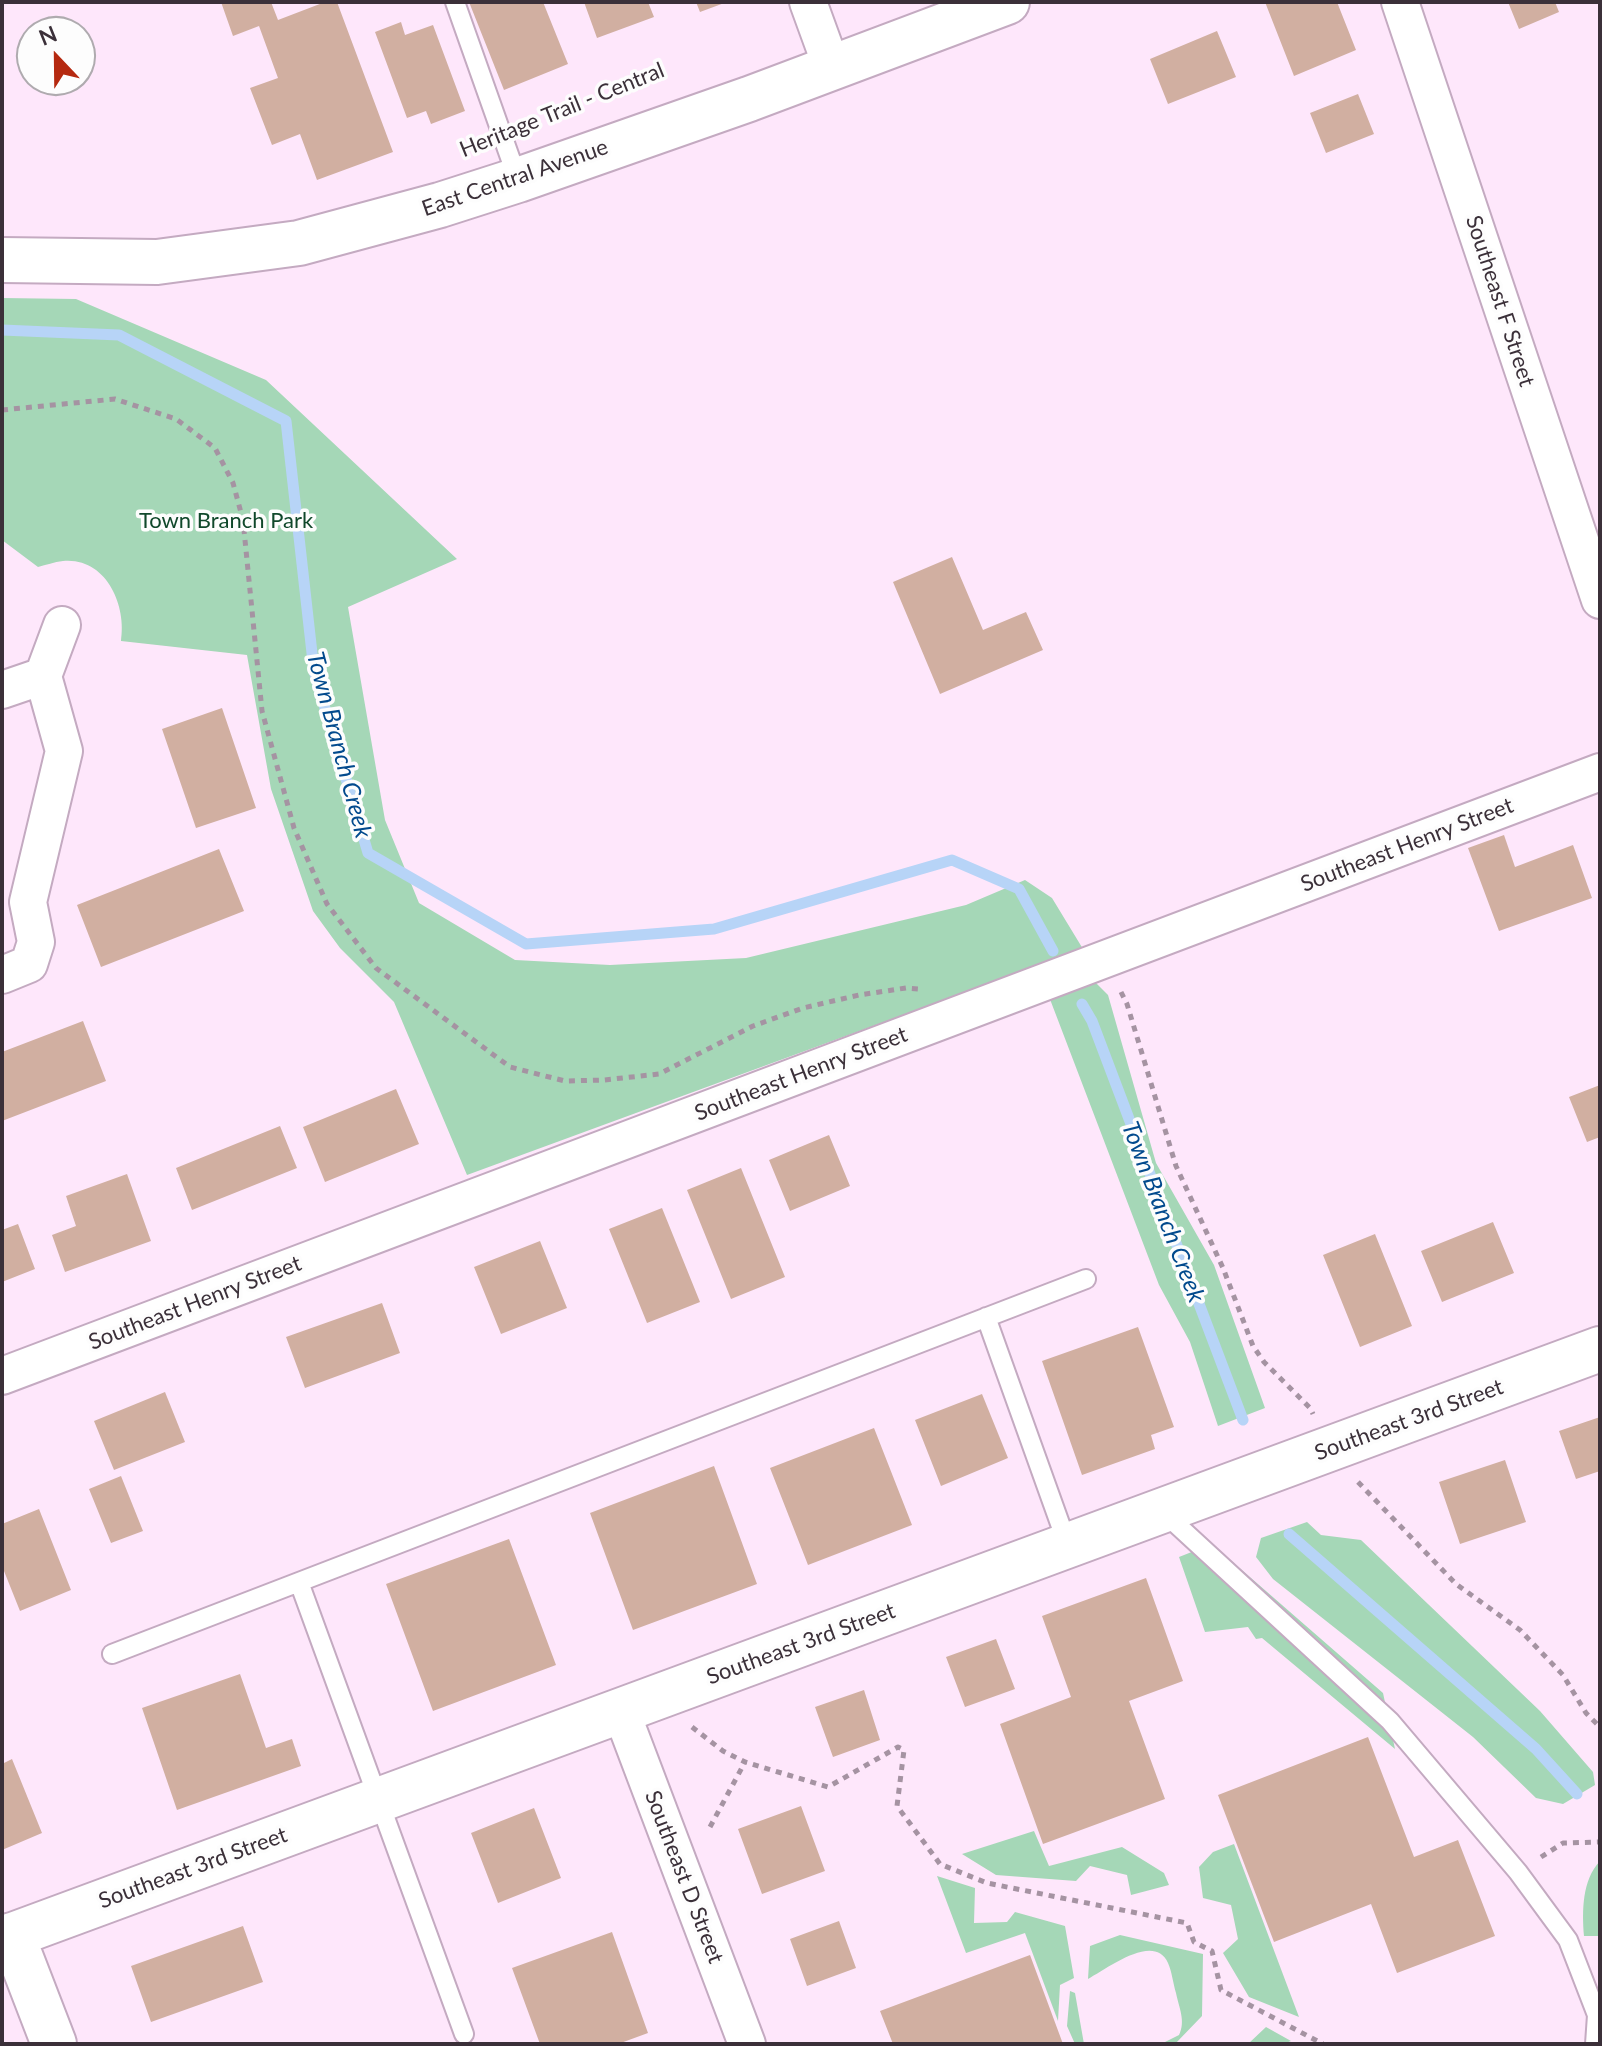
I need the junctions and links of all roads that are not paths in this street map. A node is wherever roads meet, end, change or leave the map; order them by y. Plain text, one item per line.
1 (455, 2) edge
2 (808, 2) edge
3 (1007, 2) edge
4 (1400, 2) edge
5 (832, 68) junction
6 (518, 180) junction
7 (2, 260) edge
8 (1600, 600) edge
9 (62, 625) dead end
10 (43, 676) junction
11 (2, 690) edge
12 (1600, 772) edge
13 (2, 975) edge
14 (1086, 1279) dead end
15 (986, 1317) junction
16 (1600, 1349) edge
17 (2, 1376) edge
18 (1162, 1511) junction
19 (1068, 1546) junction
20 (299, 1582) junction
21 (112, 1654) dead end
22 (621, 1711) junction
23 (379, 1800) junction
24 (7, 1937) edge
25 (464, 2034) dead end
26 (54, 2044) edge
27 (747, 2044) edge
28 (1595, 2044) edge

1 - 6 lane
2 - 5 street
3 - 5 street, East Central Avenue
4 - 8 street, Southeast F Street
5 - 6 street, East Central Avenue
6 - 7 street, East Central Avenue
9 - 10 street
10 - 11 street
10 - 13 street
12 - 17 street, Southeast Henry Street
14 - 15 lane
15 - 19 lane
15 - 20 lane
16 - 18 street, Southeast 3rd Street
18 - 19 street, Southeast 3rd Street
18 - 28 lane
19 - 22 street, Southeast 3rd Street
20 - 21 lane
20 - 23 lane
22 - 23 street, Southeast 3rd Street
22 - 27 street, Southeast D Street
23 - 24 street, Southeast 3rd Street
23 - 25 lane
24 - 26 street

